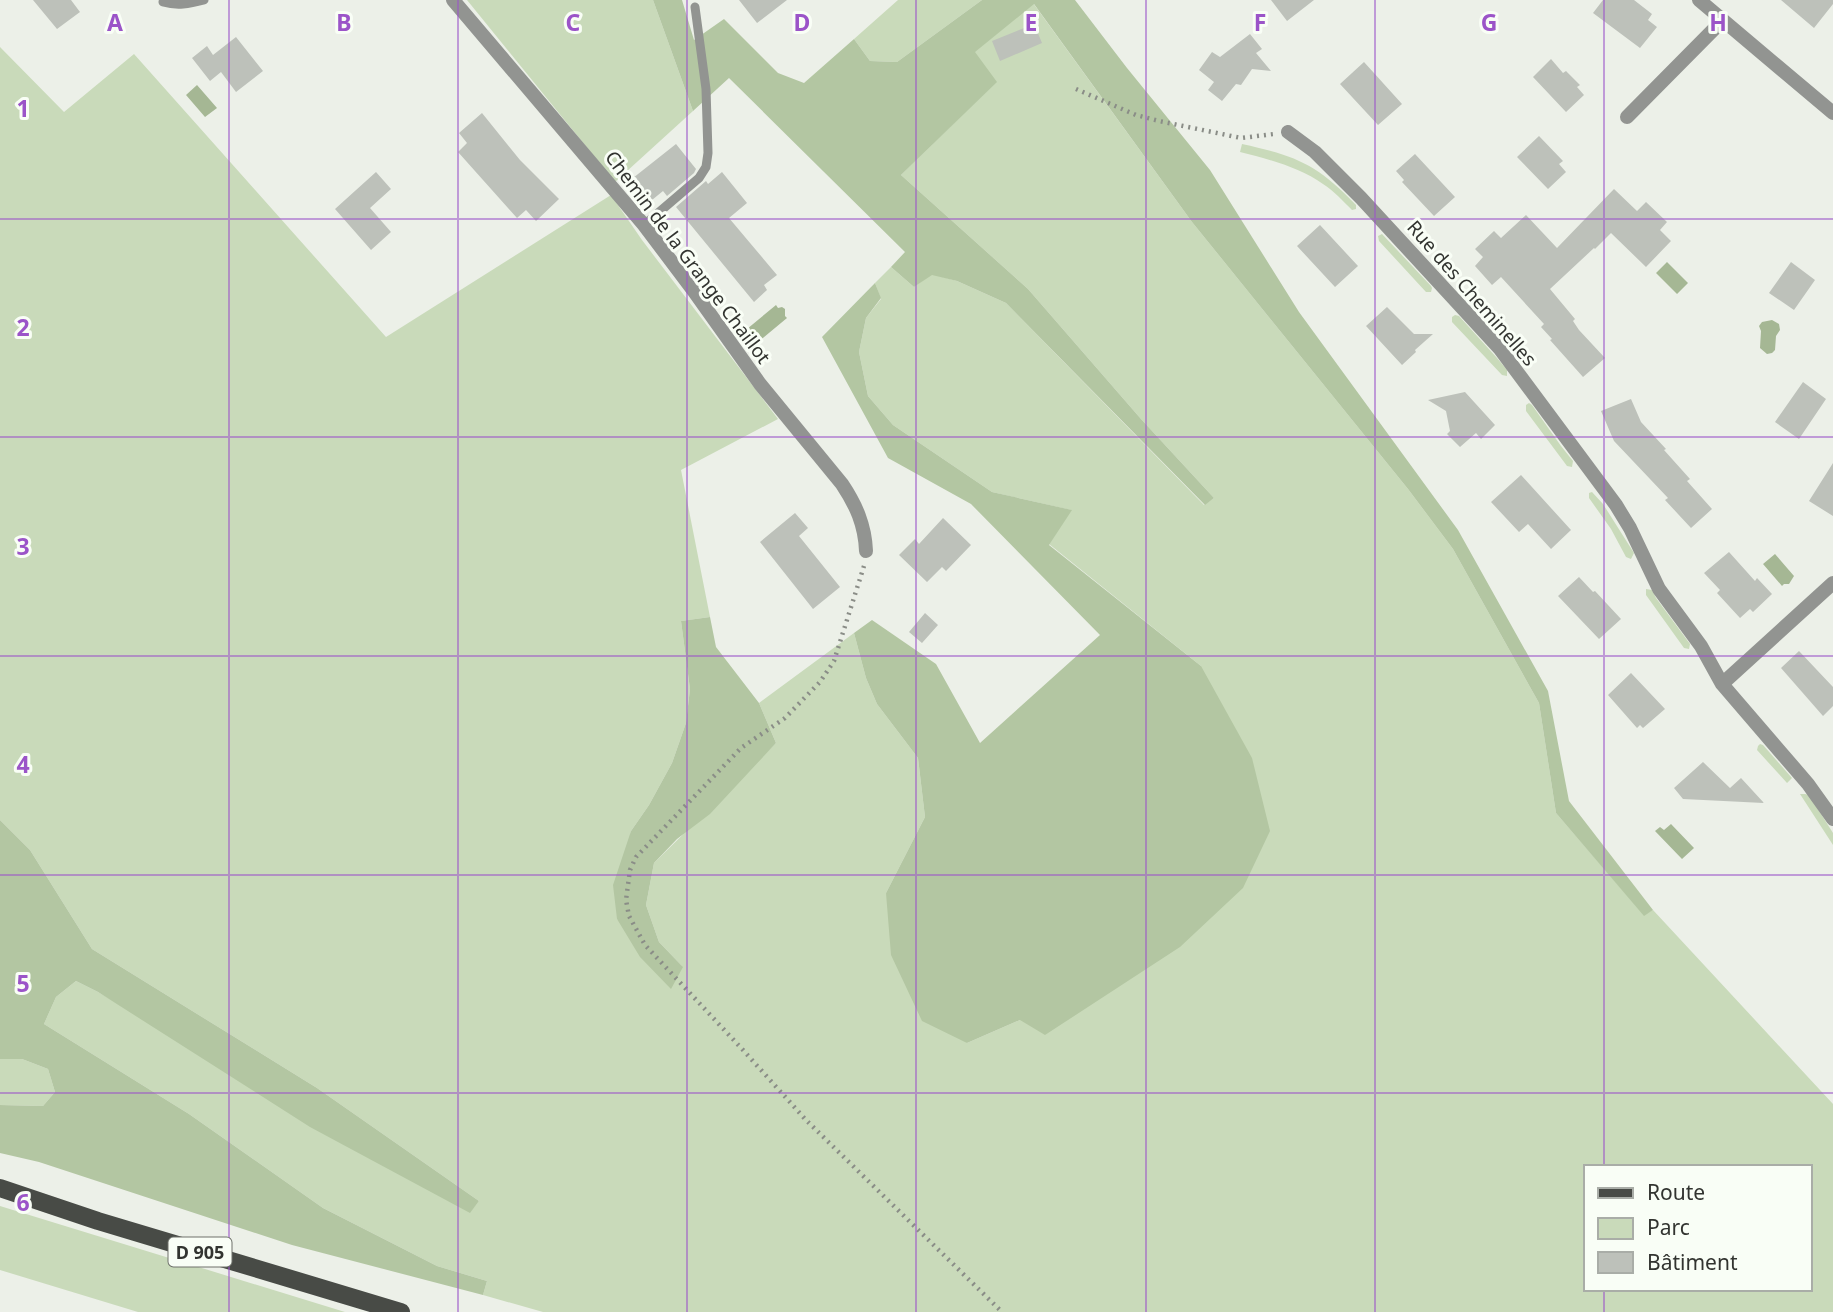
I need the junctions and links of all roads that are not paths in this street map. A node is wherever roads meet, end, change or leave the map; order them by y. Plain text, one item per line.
1 (204, 0) edge
2 (453, 0) edge
3 (1699, 0) edge
4 (163, 2) dead end
5 (695, 7) dead end
6 (1723, 20) junction
7 (1833, 113) edge
8 (1628, 117) dead end
9 (1288, 132) road end
10 (644, 225) junction
11 (866, 551) road end
12 (1833, 583) edge
13 (1722, 684) junction
14 (1833, 819) edge
15 (0, 1188) edge
16 (401, 1312) edge

1 - 4 lane
2 - 10 street, Chemin de la Grange Chaillot
3 - 6 street
5 - 10 lane
6 - 7 street
6 - 8 street
9 - 13 street, Rue des Cheminelles
10 - 11 street, Chemin de la Grange Chaillot
12 - 13 street
13 - 14 street, Rue des Cheminelles
15 - 16 main road, D 905

